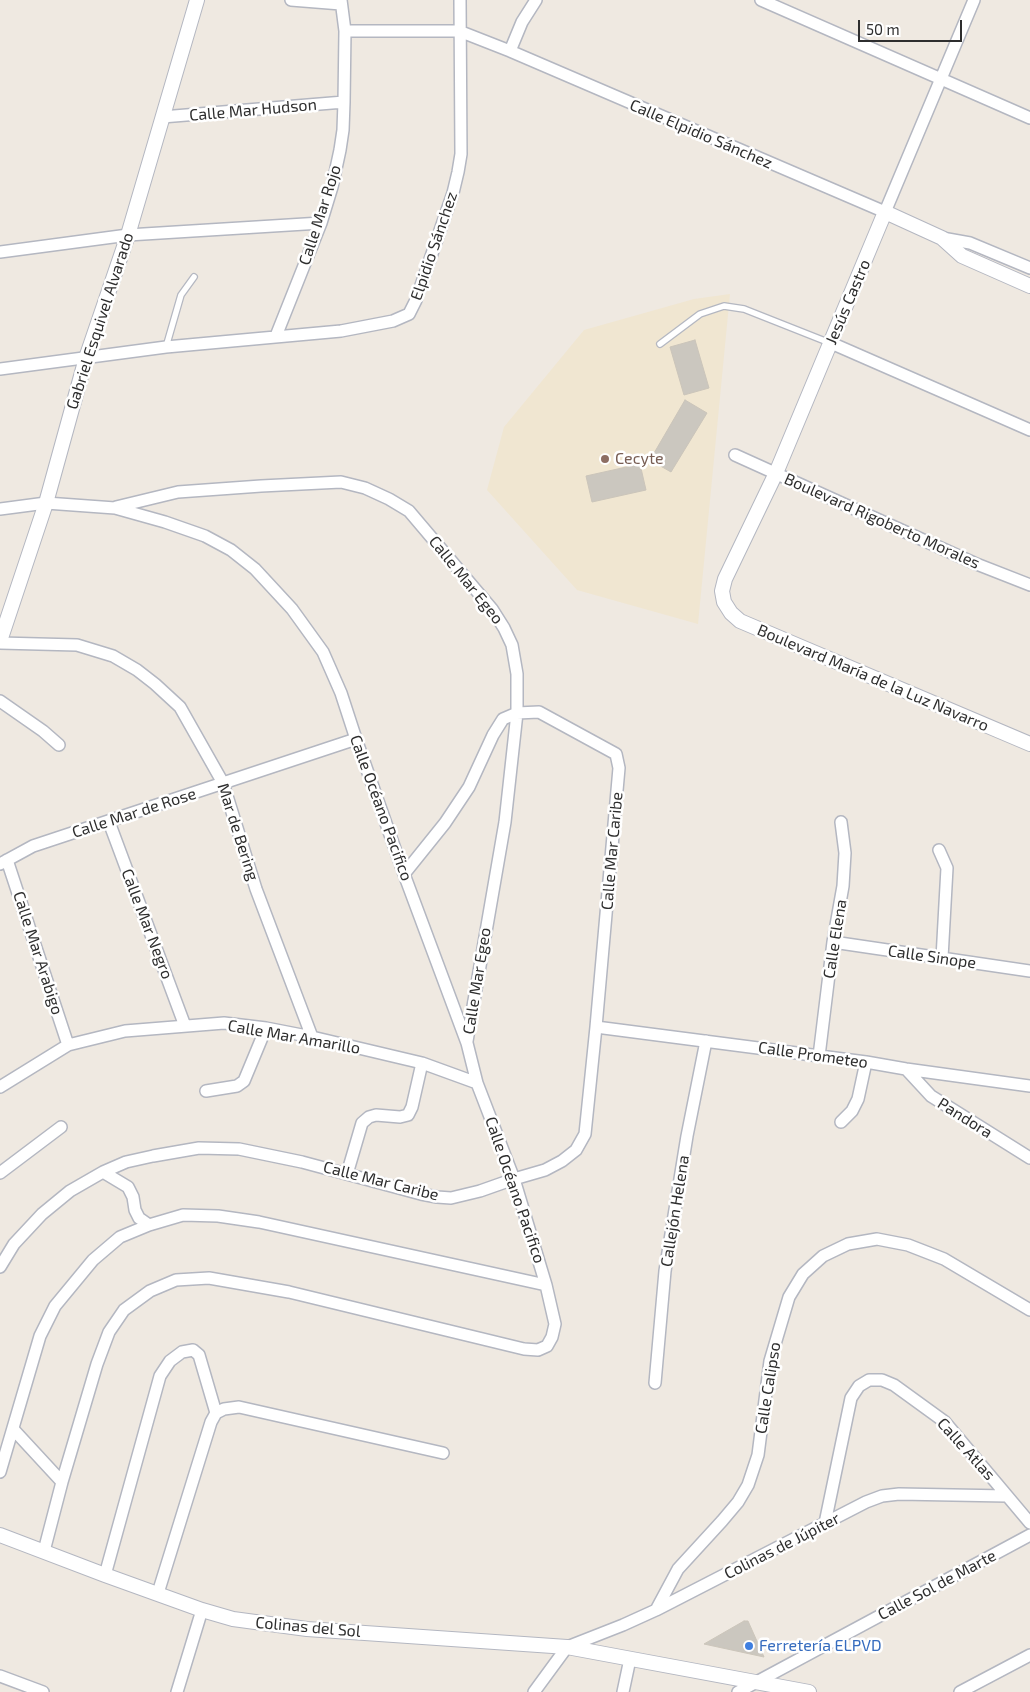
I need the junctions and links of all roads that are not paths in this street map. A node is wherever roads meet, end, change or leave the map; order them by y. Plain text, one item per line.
1 (197, 0) edge
2 (291, 0) edge
3 (460, 0) edge
4 (536, 0) edge
5 (761, 0) edge
6 (974, 0) edge
7 (341, 2) edge
8 (344, 31) junction
9 (459, 31) junction
10 (510, 51) junction
11 (940, 78) junction
12 (344, 102) junction
13 (162, 117) junction
14 (1030, 118) edge
15 (885, 212) junction
16 (321, 223) junction
17 (128, 235) junction
18 (942, 238) junction
19 (0, 252) edge
20 (1030, 268) edge
21 (194, 277) dead end
22 (1030, 286) edge
23 (276, 336) junction
24 (831, 343) junction
25 (660, 344) dead end
26 (166, 347) junction
27 (86, 358) junction
28 (0, 369) edge
29 (1030, 430) edge
30 (734, 455) dead end
31 (776, 473) junction
32 (46, 503) junction
33 (114, 508) junction
34 (0, 509) edge
35 (1030, 585) edge
36 (724, 602) joint
37 (0, 642) edge
38 (0, 701) edge
39 (517, 713) junction
40 (356, 739) junction
41 (1030, 744) edge
42 (59, 745) dead end
43 (223, 783) junction
44 (108, 822) junction
45 (841, 822) dead end
46 (940, 850) dead end
47 (4, 862) edge
48 (404, 874) junction
49 (833, 942) junction
50 (942, 958) junction
51 (1030, 971) edge
52 (185, 1026) junction
53 (596, 1027) junction
54 (266, 1028) junction
55 (312, 1037) junction
56 (706, 1041) junction
57 (467, 1043) junction
58 (68, 1044) junction
59 (819, 1056) junction
60 (866, 1062) junction
61 (422, 1063) junction
62 (906, 1069) junction
63 (477, 1083) junction
64 (1030, 1086) edge
65 (0, 1087) edge
66 (206, 1091) dead end
67 (840, 1122) dead end
68 (61, 1127) dead end
69 (1030, 1158) edge
70 (103, 1172) junction
71 (0, 1173) edge
72 (347, 1174) junction
73 (514, 1179) junction
74 (149, 1225) junction
75 (0, 1267) edge
76 (546, 1285) junction
77 (1030, 1310) edge
78 (655, 1383) dead end
79 (216, 1414) junction
80 (13, 1429) junction
81 (443, 1453) dead end
82 (0, 1472) edge
83 (62, 1482) junction
84 (1007, 1496) junction
85 (825, 1523) junction
86 (1030, 1523) edge
87 (0, 1535) edge
88 (1030, 1535) edge
89 (44, 1551) junction
90 (105, 1575) junction
91 (158, 1593) junction
92 (202, 1610) junction
93 (656, 1610) junction
94 (567, 1647) junction
95 (1030, 1655) edge
96 (630, 1659) junction
97 (0, 1676) edge
98 (757, 1683) junction
99 (43, 1692) edge
100 (177, 1692) edge
101 (534, 1692) edge
102 (623, 1692) edge
103 (738, 1692) edge
104 (809, 1692) edge
105 (960, 1692) edge

1 - 13 street, Gabriel Esquivel Alvarado
2 - 7 street
3 - 9 street, Elpidio Sánchez
4 - 10 street
5 - 11 street
6 - 11 street, Jesús Castro
7 - 8 street, Calle Mar Rojo
8 - 9 street
8 - 12 street, Calle Mar Rojo
9 - 10 street, Calle Elpidio Sánchez
9 - 23 street, Elpidio Sánchez
10 - 15 street, Calle Elpidio Sánchez
11 - 14 street
11 - 15 street, Jesús Castro
12 - 13 street, Calle Mar Hudson
12 - 16 street, Calle Mar Rojo
13 - 17 street, Gabriel Esquivel Alvarado
15 - 18 street, Calle Elpidio Sánchez
15 - 24 street, Jesús Castro
16 - 17 street
16 - 23 street, Calle Mar Rojo
17 - 19 street
17 - 27 street, Gabriel Esquivel Alvarado
18 - 20 street, Calle Elpidio Sánchez
18 - 22 street, Calle Elpidio Sánchez
21 - 26 lane
23 - 26 street, Elpidio Sánchez
24 - 25 lane
24 - 29 street
24 - 31 street, Jesús Castro
26 - 27 street, Elpidio Sánchez
27 - 28 street, Elpidio Sánchez
27 - 32 street, Gabriel Esquivel Alvarado
30 - 31 street, Boulevard Rigoberto Morales
31 - 35 street, Boulevard Rigoberto Morales
31 - 36 street, Jesús Castro
32 - 33 street, Calle Océano Pacifico
32 - 34 street, Calle Océano Pacifico
32 - 37 street, Gabriel Esquivel Alvarado
33 - 39 street, Calle Mar Egeo
33 - 40 street, Calle Océano Pacifico
36 - 41 street, Boulevard María de la Luz Navarro
37 - 43 street, Mar de Bering
38 - 42 street
39 - 48 street
39 - 53 street, Calle Mar Caribe
39 - 57 street, Calle Mar Egeo
40 - 43 street, Calle Mar de Rose
40 - 48 street, Calle Océano Pacifico
43 - 44 street, Calle Mar de Rose
43 - 55 street, Mar de Bering
44 - 47 street, Calle Mar de Rose
44 - 52 street, Calle Mar Negro
45 - 49 street, Calle Elena
46 - 50 street
47 - 58 street, Calle Mar Arabigo
48 - 57 street, Calle Océano Pacifico
49 - 50 street, Calle Sinope
49 - 59 street, Calle Elena
50 - 51 street, Calle Sinope
52 - 54 street, Calle Mar Amarillo
52 - 58 street, Calle Mar Amarillo
53 - 56 street, Calle Prometeo
53 - 73 street, Calle Mar Caribe
54 - 55 street, Calle Mar Amarillo
54 - 66 street
55 - 61 street, Calle Mar Amarillo
56 - 59 street, Calle Prometeo
56 - 78 street, Callejón Helena
57 - 63 street, Calle Océano Pacifico
58 - 65 street, Calle Mar Amarillo
59 - 60 street, Calle Prometeo
60 - 62 street, Calle Prometeo
60 - 67 street
61 - 63 street, Calle Mar Amarillo
61 - 72 street
62 - 64 street, Calle Prometeo
62 - 69 street, Pandora
63 - 73 street, Calle Océano Pacifico
68 - 71 street
70 - 72 street, Calle Mar Caribe
70 - 74 street
70 - 75 street, Calle Mar Caribe
72 - 73 street, Calle Mar Caribe
73 - 76 street, Calle Océano Pacifico
74 - 76 street
74 - 80 street
76 - 83 street, Calle Océano Pacifico
77 - 93 street, Calle Calipso
79 - 81 street
79 - 90 street
79 - 91 street
80 - 82 street
80 - 83 street
83 - 89 street
84 - 85 street, Colinas de Júpiter
84 - 85 street, Calle Atlas
84 - 86 street, Calle Atlas
85 - 93 street, Colinas de Júpiter
87 - 89 street, Colinas del Sol
88 - 98 street, Calle Sol de Marte
89 - 90 street, Colinas del Sol
90 - 91 street, Colinas del Sol
91 - 92 street, Colinas del Sol
92 - 94 street, Colinas del Sol
92 - 100 street
93 - 94 street, Colinas de Júpiter
94 - 96 street, Colinas del Sol
94 - 101 street
95 - 105 street
96 - 98 street, Colinas del Sol
96 - 102 street
97 - 99 street
98 - 103 street, Calle Sol de Marte
98 - 104 street, Colinas del Sol

